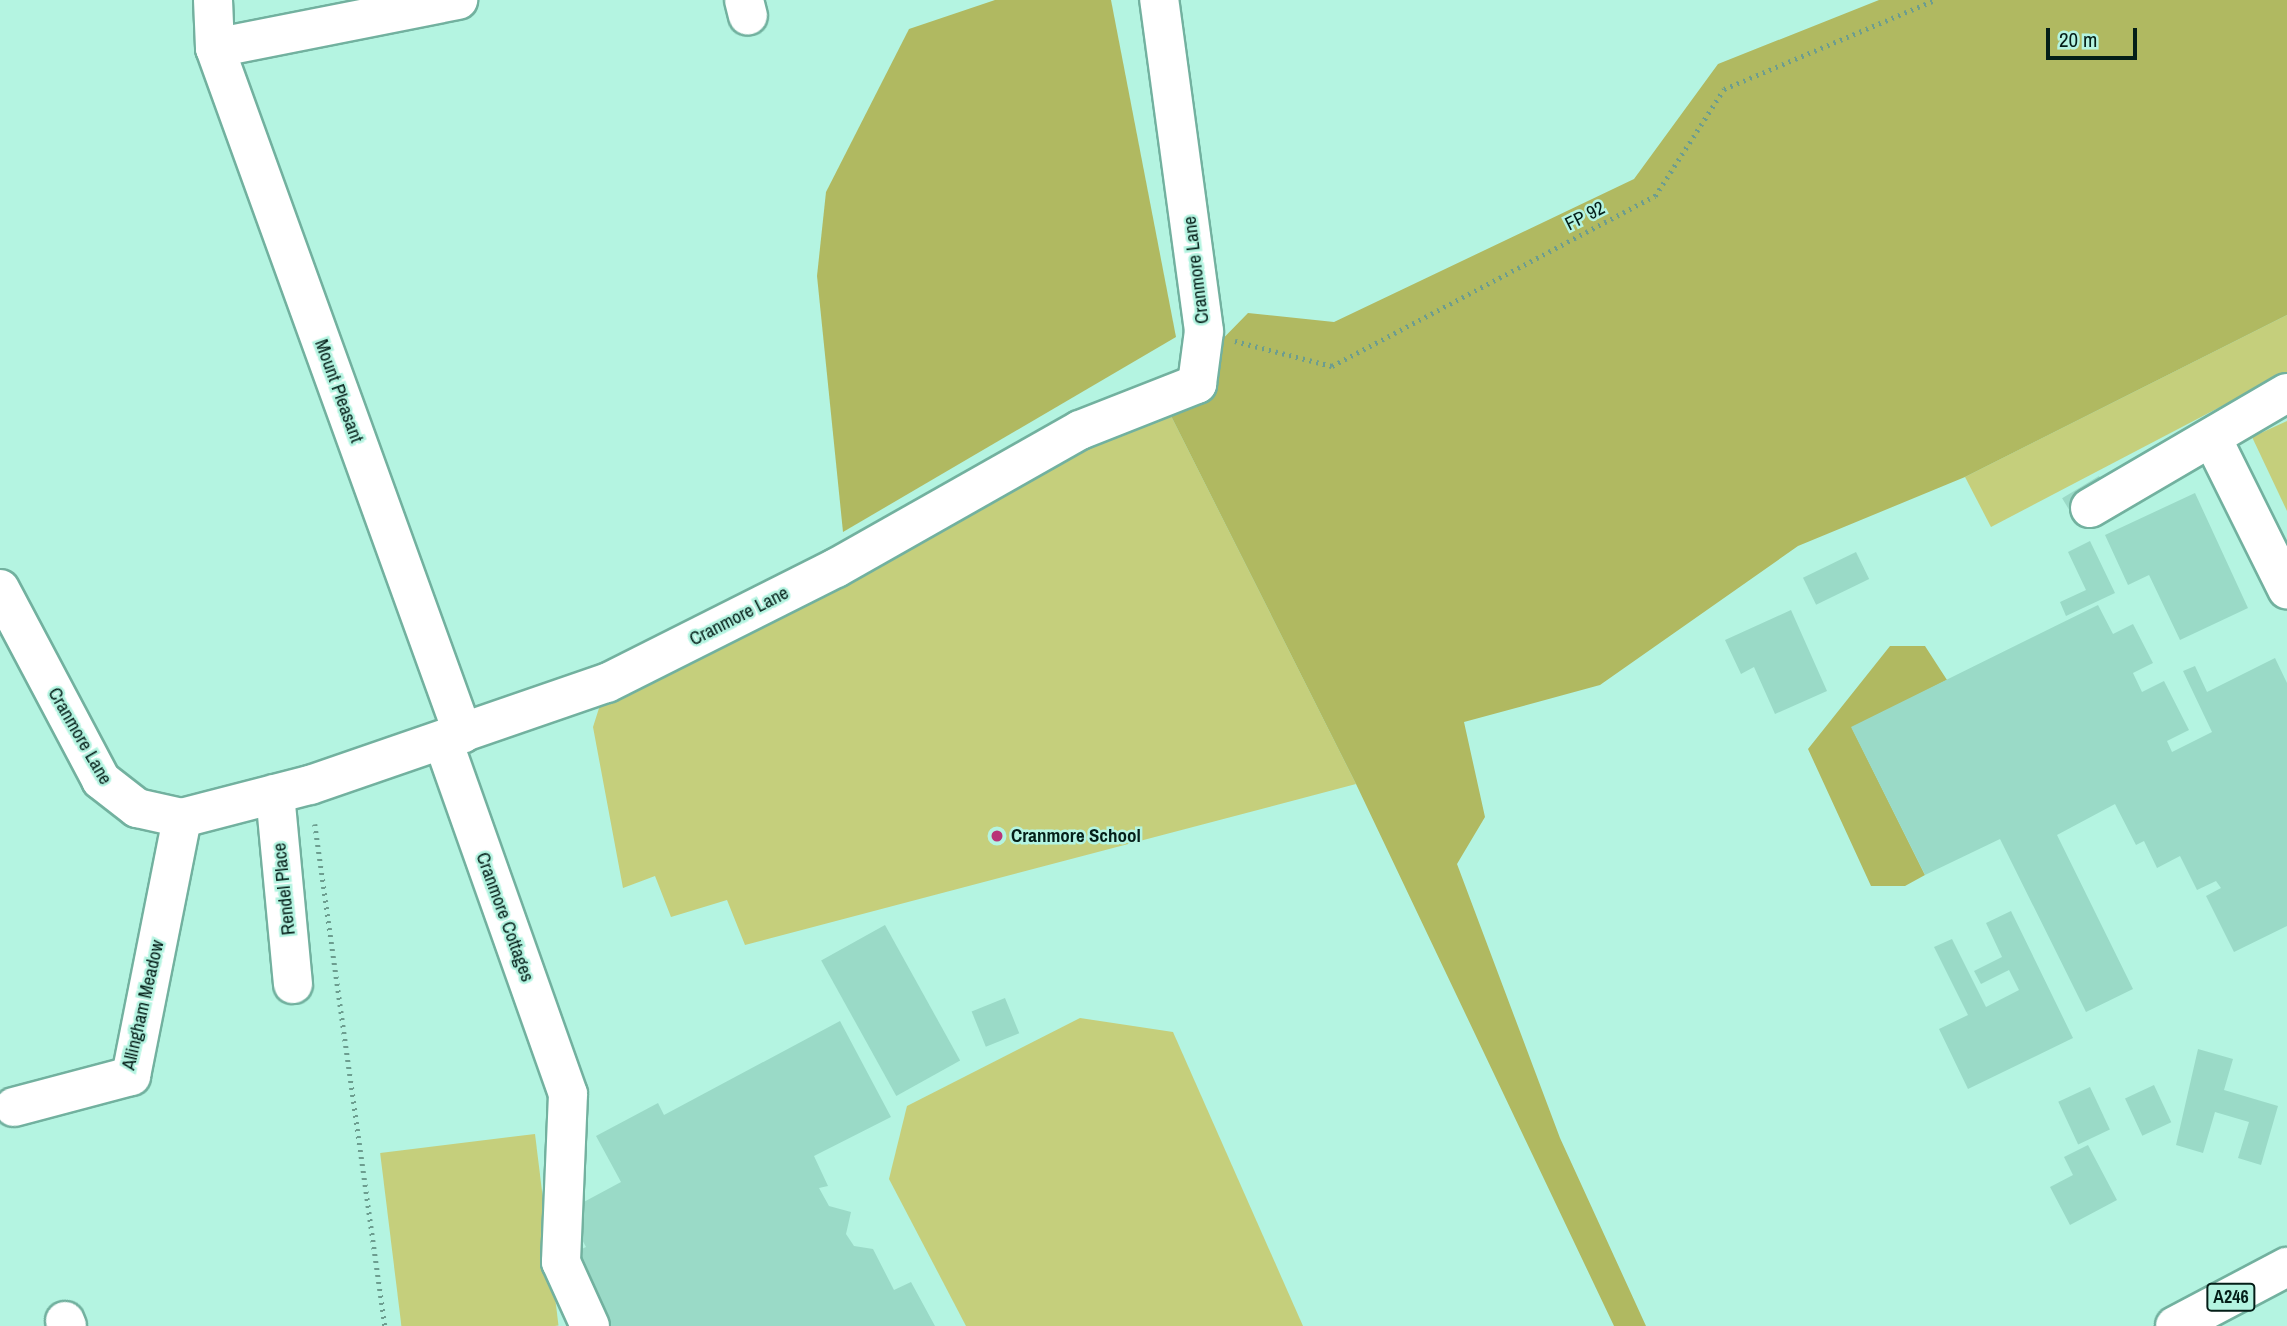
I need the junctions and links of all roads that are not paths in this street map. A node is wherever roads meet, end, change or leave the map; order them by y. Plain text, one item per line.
1 (213, 0) edge
2 (458, 0) edge
3 (1159, 0) edge
4 (215, 48) junction
5 (2287, 393) edge
6 (2212, 438) junction
7 (2090, 508) dead end
8 (0, 589) edge
9 (2287, 589) edge
10 (453, 738) junction
11 (292, 789) junction
12 (182, 818) junction
13 (293, 984) dead end
14 (14, 1107) dead end
15 (2287, 1267) edge
16 (590, 1326) edge
17 (2175, 1326) edge

1 - 4 street, Mount Pleasant
2 - 4 street
3 - 10 street, Cranmore Lane
4 - 10 street, Mount Pleasant
5 - 6 street
6 - 7 street
6 - 9 street
8 - 12 street, Cranmore Lane
10 - 11 street, Cranmore Lane
10 - 16 street, Cranmore Cottages
11 - 12 street, Cranmore Lane
11 - 13 street, Rendel Place
12 - 14 street, Allingham Meadow
15 - 17 street, A246

